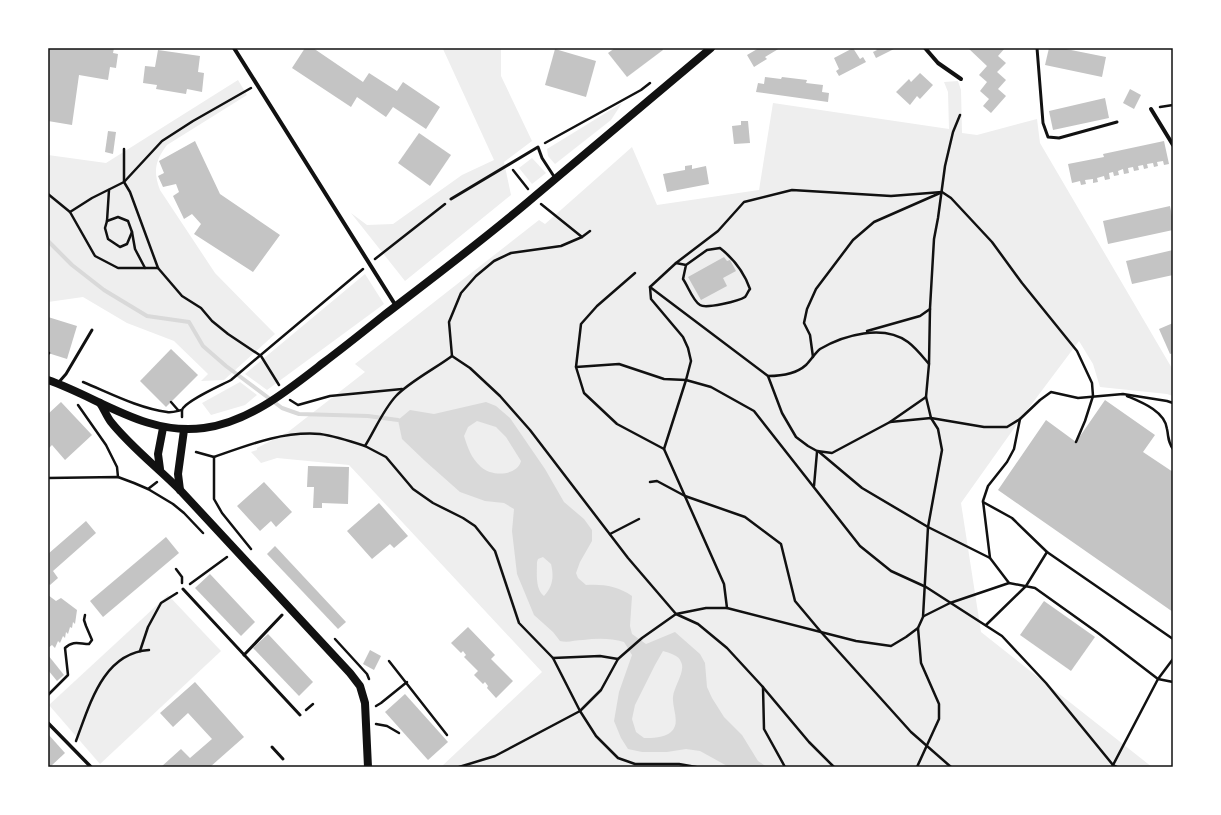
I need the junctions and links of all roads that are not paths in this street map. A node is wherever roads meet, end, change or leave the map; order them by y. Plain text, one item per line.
1 (234, 48) edge
2 (711, 48) edge
3 (924, 48) edge
4 (1037, 48) edge
5 (961, 79) dead end
6 (1151, 109) road end
7 (1117, 122) dead end
8 (1173, 144) edge
9 (556, 178) junction
10 (451, 199) road end
11 (396, 306) junction
12 (92, 330) dead end
13 (48, 380) edge
14 (58, 384) junction
15 (100, 403) junction
16 (163, 428) junction
17 (184, 430) junction
18 (160, 469) junction
19 (180, 490) junction
20 (183, 589) road end
21 (282, 615) dead end
22 (244, 655) junction
23 (300, 715) dead end
24 (48, 723) edge
25 (272, 747) dead end
26 (283, 759) dead end
27 (91, 767) edge
28 (368, 767) edge

1 - 11 street
2 - 9 main road
3 - 5 street
4 - 7 lane
6 - 8 street
9 - 10 lane
9 - 11 main road
11 - 17 main road
12 - 14 lane
13 - 14 main road
14 - 15 main road
15 - 16 main road
15 - 18 main road
16 - 17 main road
16 - 18 main road
17 - 19 main road
18 - 19 main road
19 - 28 main road
20 - 22 lane
21 - 22 lane
22 - 23 lane
24 - 27 street
25 - 26 lane

